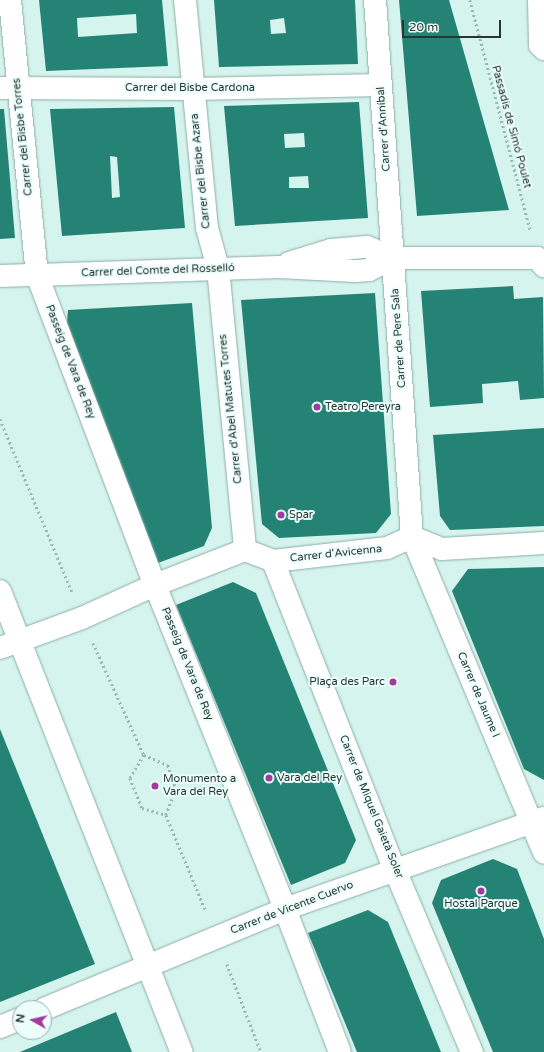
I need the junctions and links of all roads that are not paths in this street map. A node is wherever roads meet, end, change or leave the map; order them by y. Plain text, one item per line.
1 (10, 0) edge
2 (185, 0) edge
3 (375, 0) edge
4 (539, 0) edge
5 (544, 49) edge
6 (381, 85) junction
7 (9, 88) edge
8 (193, 89) junction
9 (394, 258) junction
10 (541, 262) edge
11 (218, 268) junction
12 (37, 275) junction
13 (0, 276) edge
14 (412, 537) junction
15 (544, 543) edge
16 (245, 550) junction
17 (273, 561) junction
18 (155, 585) junction
19 (0, 591) edge
20 (10, 644) edge
21 (538, 820) edge
22 (544, 852) edge
23 (396, 870) junction
24 (285, 909) junction
25 (150, 965) junction
26 (52, 1006) edge
27 (12, 1022) edge
28 (0, 1027) edge
29 (182, 1052) edge
30 (340, 1052) edge
31 (472, 1052) edge

1 - 7 street, Carrer del Bisbe Torres
2 - 8 street, Carrer del Bisbe Azara
3 - 6 street, Carrer d'Anníbal
4 - 5 street
6 - 8 street, Carrer del Bisbe Cardona
6 - 9 street, Carrer d'Anníbal
7 - 8 street, Carrer del Bisbe Cardona
7 - 12 street, Carrer del Bisbe Torres
8 - 11 street, Carrer del Bisbe Azara
9 - 10 street, Carrer del Comte del Rosselló
9 - 11 street, Carrer del Comte del Rosselló
9 - 14 street, Carrer de Pere Sala
11 - 12 street, Carrer del Comte del Rosselló
11 - 16 street, Carrer d'Abel Matutes Torres
12 - 13 street, Carrer del Comte del Rosselló
12 - 18 street, Passeig de Vara de Rey
14 - 15 street
14 - 17 street, Carrer d'Avicenna
14 - 21 street, Carrer de Jaume I
16 - 17 street, Carrer d'Avicenna
16 - 18 street
17 - 23 street, Carrer de Miquel Gaietà Soler
18 - 20 street
18 - 24 street, Passeig de Vara de Rey
19 - 20 street
20 - 25 street
21 - 22 street, Carrer de Jaume I
21 - 23 street, Carrer de Vicente Cuervo
23 - 24 street, Carrer de Vicente Cuervo
23 - 31 street, Carrer de Miquel Gaietà Soler
24 - 25 street, Carrer de Vicente Cuervo
24 - 30 street, Passeig de Vara de Rey
25 - 26 street, Carrer de Vicente Cuervo
25 - 29 street
27 - 28 street

